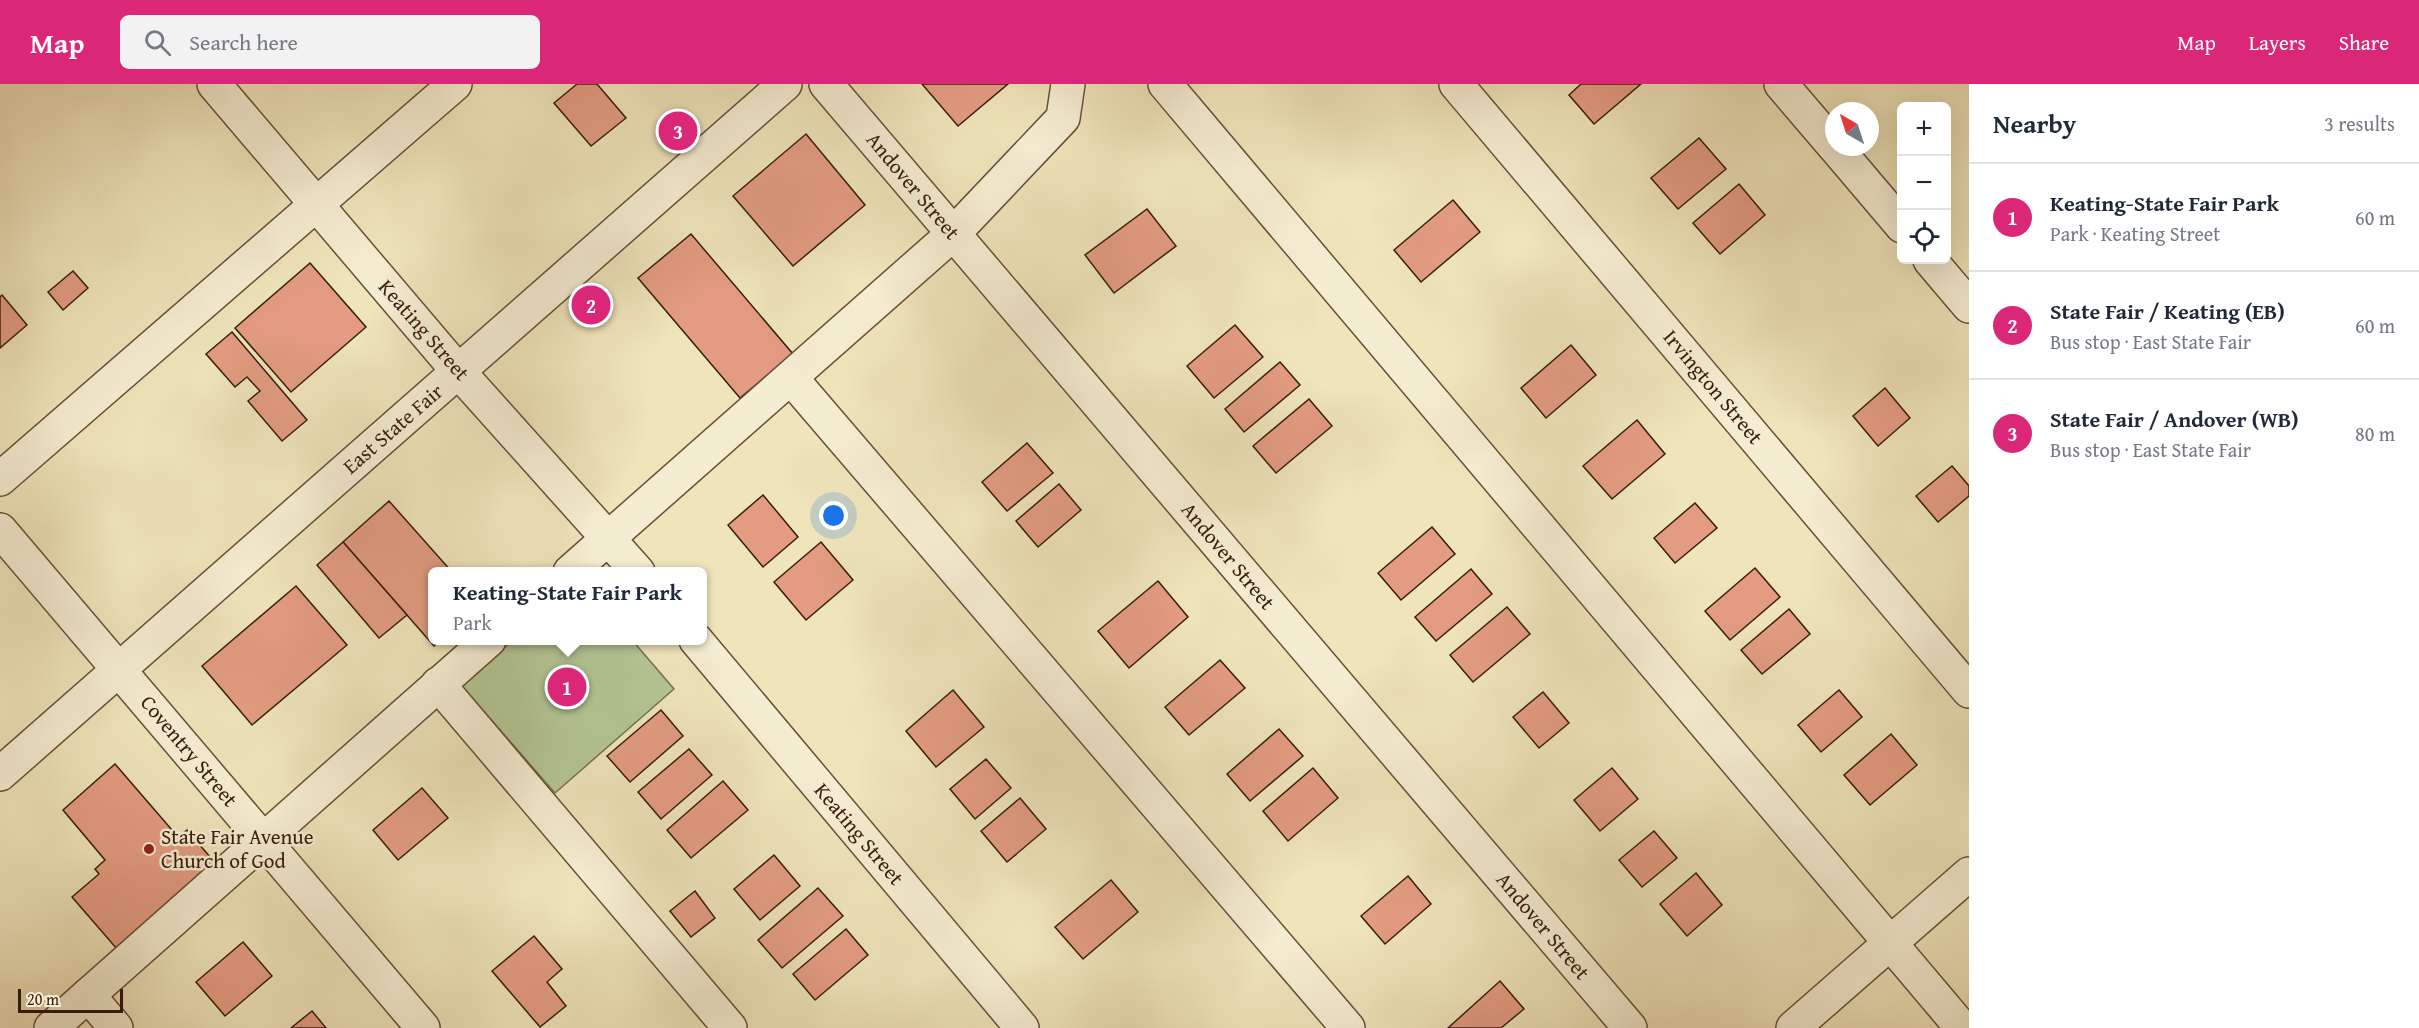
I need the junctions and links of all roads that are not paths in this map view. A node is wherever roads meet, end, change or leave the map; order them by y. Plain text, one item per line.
1 (214, 84) edge
2 (454, 84) edge
3 (785, 84) edge
4 (826, 84) edge
5 (1068, 84) edge
6 (1165, 84) edge
7 (1456, 84) edge
8 (1782, 84) edge
9 (1825, 136) edge
10 (1842, 156) edge
11 (316, 203) junction
12 (1897, 220) edge
13 (954, 233) junction
14 (1933, 264) edge
15 (1969, 306) edge
16 (458, 371) junction
17 (791, 378) junction
18 (0, 479) edge
19 (0, 530) edge
20 (610, 538) junction
21 (576, 567) edge
22 (634, 567) edge
23 (483, 645) edge
24 (700, 645) edge
25 (119, 669) junction
26 (438, 684) junction
27 (1969, 691) edge
28 (0, 774) edge
29 (263, 839) junction
30 (1969, 873) edge
31 (1890, 943) junction
32 (88, 994) junction
33 (51, 1028) edge
34 (116, 1028) edge
35 (423, 1028) edge
36 (729, 1028) edge
37 (1022, 1028) edge
38 (1348, 1028) edge
39 (1630, 1028) edge
40 (1793, 1028) edge
41 (1962, 1028) edge

1 - 11 street, Keating Street
2 - 11 street
3 - 16 street, East State Fair
4 - 13 street, Andover Street
5 - 13 street
6 - 31 street
7 - 27 street, Irvington Street
8 - 9 street
10 - 12 street
11 - 16 street, Keating Street
11 - 18 street
13 - 17 street
13 - 39 street, Andover Street
14 - 15 street
16 - 20 street, Keating Street
16 - 25 street, East State Fair
17 - 20 street
17 - 38 street
19 - 25 street, Coventry Street
20 - 21 street
20 - 22 street, Keating Street
23 - 26 street
24 - 37 street, Keating Street
25 - 28 street, East State Fair
25 - 29 street, Coventry Street
26 - 29 street
26 - 36 street
29 - 32 street
29 - 35 street, Coventry Street
30 - 31 street
31 - 40 street
31 - 41 street
32 - 33 street
32 - 34 street

